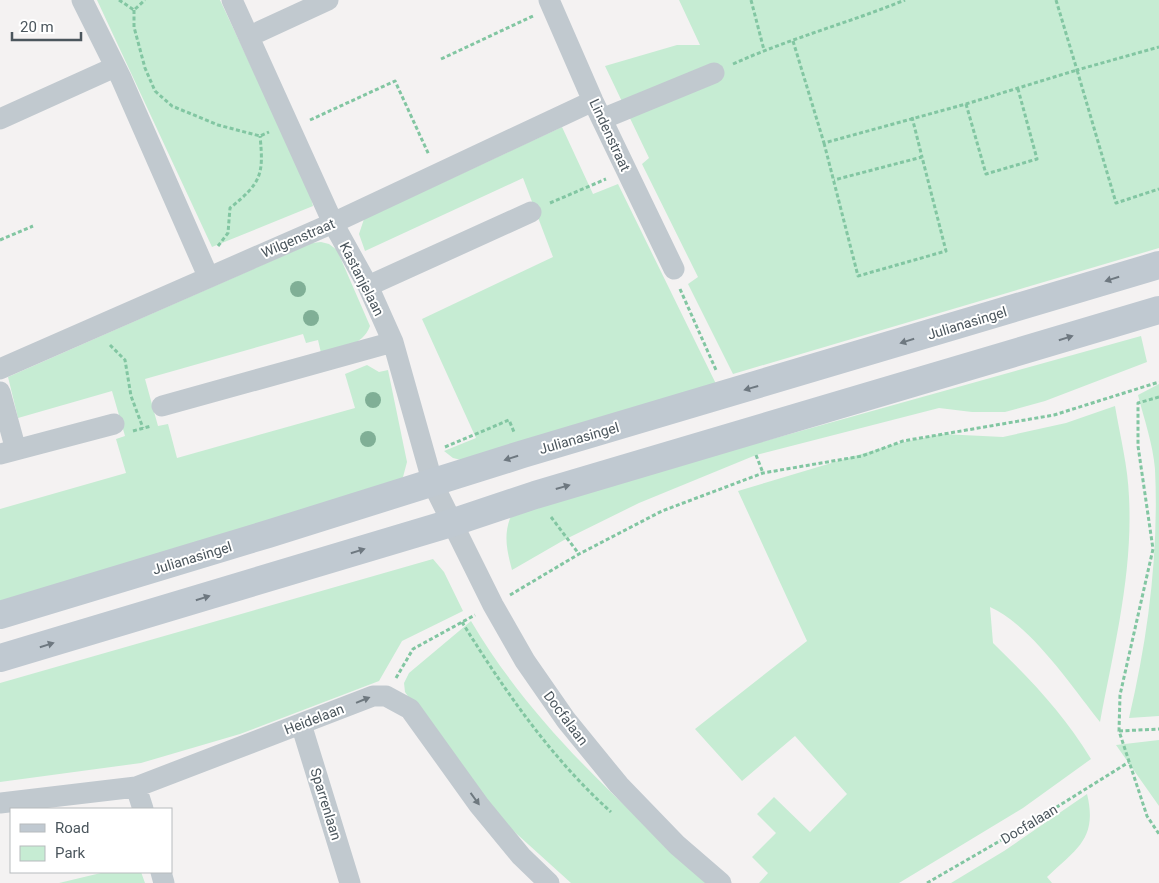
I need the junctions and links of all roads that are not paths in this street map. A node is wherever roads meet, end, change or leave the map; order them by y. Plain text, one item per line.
1 (82, 0) edge
2 (232, 0) edge
3 (328, 0) edge
4 (550, 3) edge
5 (250, 36) junction
6 (115, 67) junction
7 (714, 73) road end
8 (598, 110) junction
9 (0, 119) edge
10 (531, 212) road end
11 (333, 223) junction
12 (1159, 265) edge
13 (674, 268) dead end
14 (206, 270) junction
15 (368, 286) junction
16 (1159, 310) edge
17 (392, 342) junction
18 (0, 369) edge
19 (0, 392) edge
20 (162, 406) road end
21 (114, 424) road end
22 (8, 452) edge
23 (433, 484) junction
24 (451, 523) junction
25 (0, 615) edge
26 (0, 658) edge
27 (302, 724) junction
28 (136, 787) junction
29 (0, 804) edge
30 (143, 808) edge
31 (350, 883) edge
32 (549, 883) edge
33 (721, 883) edge

1 - 6 street
2 - 5 street, Kastanjelaan
3 - 5 street
4 - 8 street, Lindenstraat
5 - 11 street, Kastanjelaan
6 - 9 street
6 - 14 street
7 - 8 street, Wilgenstraat
8 - 11 street, Wilgenstraat
8 - 13 street, Lindenstraat
10 - 15 street
11 - 14 street, Wilgenstraat
11 - 15 street, Kastanjelaan
12 -> 23 main road, Julianasingel
14 - 18 street, Wilgenstraat
15 - 17 street, Kastanjelaan
24 -> 16 main road
17 - 20 street
17 - 23 street, Kastanjelaan
19 - 22 street
21 - 22 street
23 - 24 street, Kastanjelaan
23 - 25 main road, Julianasingel
26 -> 24 main road
24 - 33 street, Docfalaan
27 - 28 street, Heidelaan
27 - 31 street, Sparrenlaan
27 -> 32 street, Heidelaan
28 - 29 street, Heidelaan
28 - 30 street

